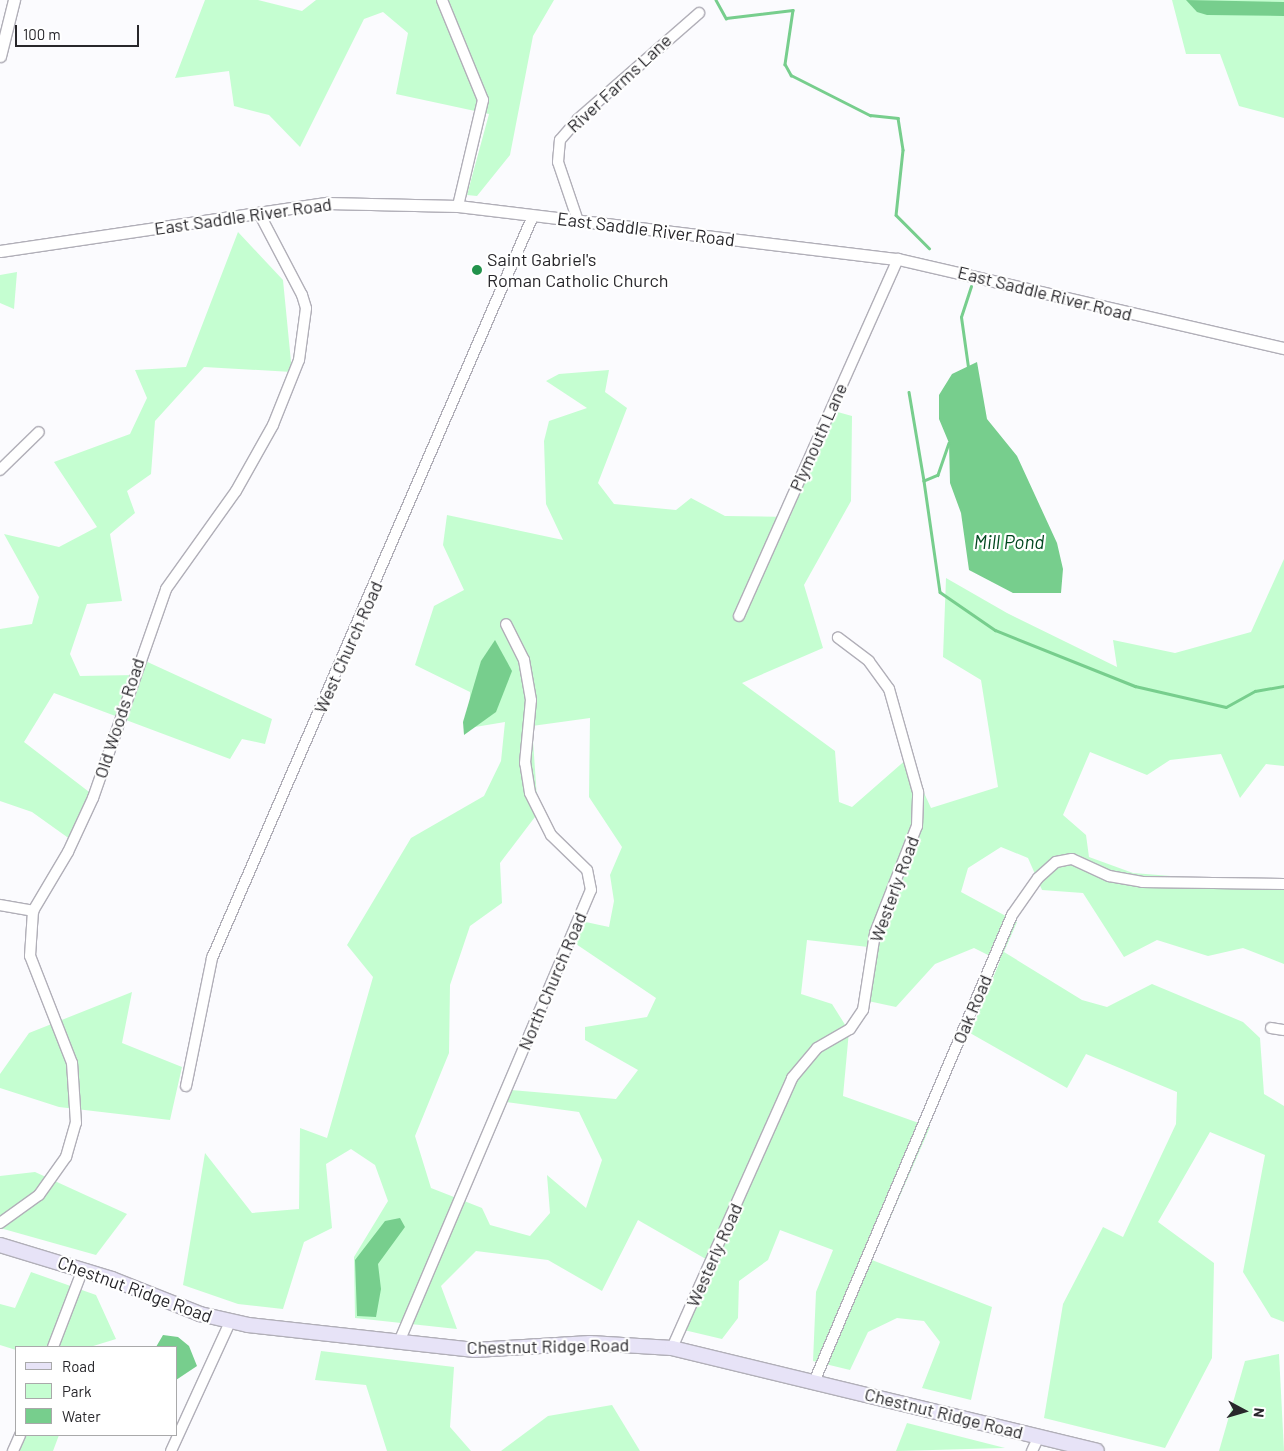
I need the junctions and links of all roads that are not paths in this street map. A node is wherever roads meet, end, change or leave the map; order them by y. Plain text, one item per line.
1 (14, 0) edge
2 (442, 0) edge
3 (698, 13) dead end
4 (0, 56) edge
5 (458, 206) junction
6 (259, 213) junction
7 (534, 216) junction
8 (578, 221) junction
9 (0, 251) edge
10 (898, 259) junction
11 (1284, 348) edge
12 (40, 432) dead end
13 (0, 470) edge
14 (739, 616) dead end
15 (506, 624) dead end
16 (838, 638) dead end
17 (1284, 884) edge
18 (0, 905) edge
19 (33, 911) junction
20 (1271, 1028) dead end
21 (1284, 1030) edge
22 (186, 1086) dead end
23 (0, 1223) edge
24 (0, 1245) edge
25 (83, 1269) junction
26 (230, 1322) junction
27 (399, 1342) junction
28 (53, 1346) edge
29 (672, 1348) junction
30 (814, 1382) junction
31 (20, 1436) edge
32 (1039, 1436) junction
33 (173, 1450) edge
34 (13, 1451) edge
35 (1032, 1451) edge
36 (1097, 1451) edge

1 - 4 street
2 - 5 street
3 - 8 street, River Farms Lane
5 - 6 street, East Saddle River Road
5 - 7 street, East Saddle River Road
6 - 9 street, East Saddle River Road
6 - 19 street, Old Woods Road
7 - 8 street, East Saddle River Road
7 - 22 street, West Church Road
8 - 10 street, East Saddle River Road
10 - 11 street, East Saddle River Road
10 - 14 street, Plymouth Lane
12 - 13 street
15 - 27 street, North Church Road
16 - 29 street, Westerly Road
17 - 30 street, Oak Road
18 - 19 street
19 - 23 street, Old Woods Road
20 - 21 street
24 - 25 main road, Chestnut Ridge Road
25 - 26 main road, Chestnut Ridge Road
25 - 28 street
26 - 27 main road, Chestnut Ridge Road
26 - 33 street
27 - 29 main road, Chestnut Ridge Road
29 - 30 main road, Chestnut Ridge Road
30 - 32 main road, Chestnut Ridge Road
31 - 34 street
32 - 35 street
32 - 36 main road, Chestnut Ridge Road

